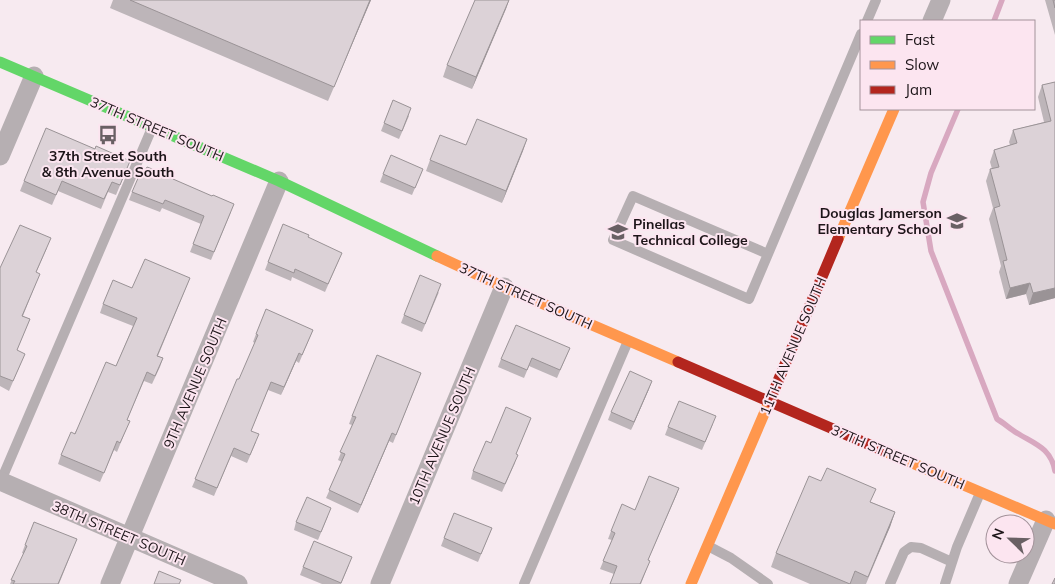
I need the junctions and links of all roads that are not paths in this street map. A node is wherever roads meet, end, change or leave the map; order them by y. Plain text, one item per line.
1 (876, 0) edge
2 (941, 0) edge
3 (867, 20) edge
4 (932, 20) edge
5 (860, 36) edge
6 (0, 62) edge
7 (34, 76) junction
8 (894, 110) edge
9 (153, 127) junction
10 (0, 156) edge
11 (279, 182) junction
12 (768, 254) junction
13 (504, 287) junction
14 (628, 341) junction
15 (769, 402) junction
16 (0, 482) edge
17 (980, 492) junction
18 (1050, 522) edge
19 (130, 538) junction
20 (708, 546) junction
21 (952, 562) junction
22 (110, 584) edge
23 (238, 584) edge
24 (380, 584) edge
25 (524, 584) edge
26 (691, 584) edge
27 (768, 584) edge
28 (890, 584) edge
29 (945, 584) edge
30 (1018, 584) edge

1 - 3 lane
2 - 4 street
5 - 12 lane
6 - 7 street, 37TH STREET SOUTH
7 - 9 street, 37TH STREET SOUTH
7 - 10 street
8 - 15 street, 11TH AVENUE SOUTH
9 - 11 street, 37TH STREET SOUTH
9 - 16 lane
11 - 13 street, 37TH STREET SOUTH
11 - 19 street, 9TH AVENUE SOUTH
12 - 12 lane
13 - 14 street, 37TH STREET SOUTH
13 - 24 street, 10TH AVENUE SOUTH
14 - 15 street, 37TH STREET SOUTH
14 - 25 lane
15 - 17 street, 37TH STREET SOUTH
15 - 20 street, 11TH AVENUE SOUTH
16 - 19 street, 38TH STREET SOUTH
17 - 18 street, 37TH STREET SOUTH
17 - 21 lane
18 - 30 street
19 - 22 street, 9TH AVENUE SOUTH
19 - 23 street, 38TH STREET SOUTH
20 - 26 street, 11TH AVENUE SOUTH
20 - 27 lane
21 - 28 lane
21 - 29 lane

